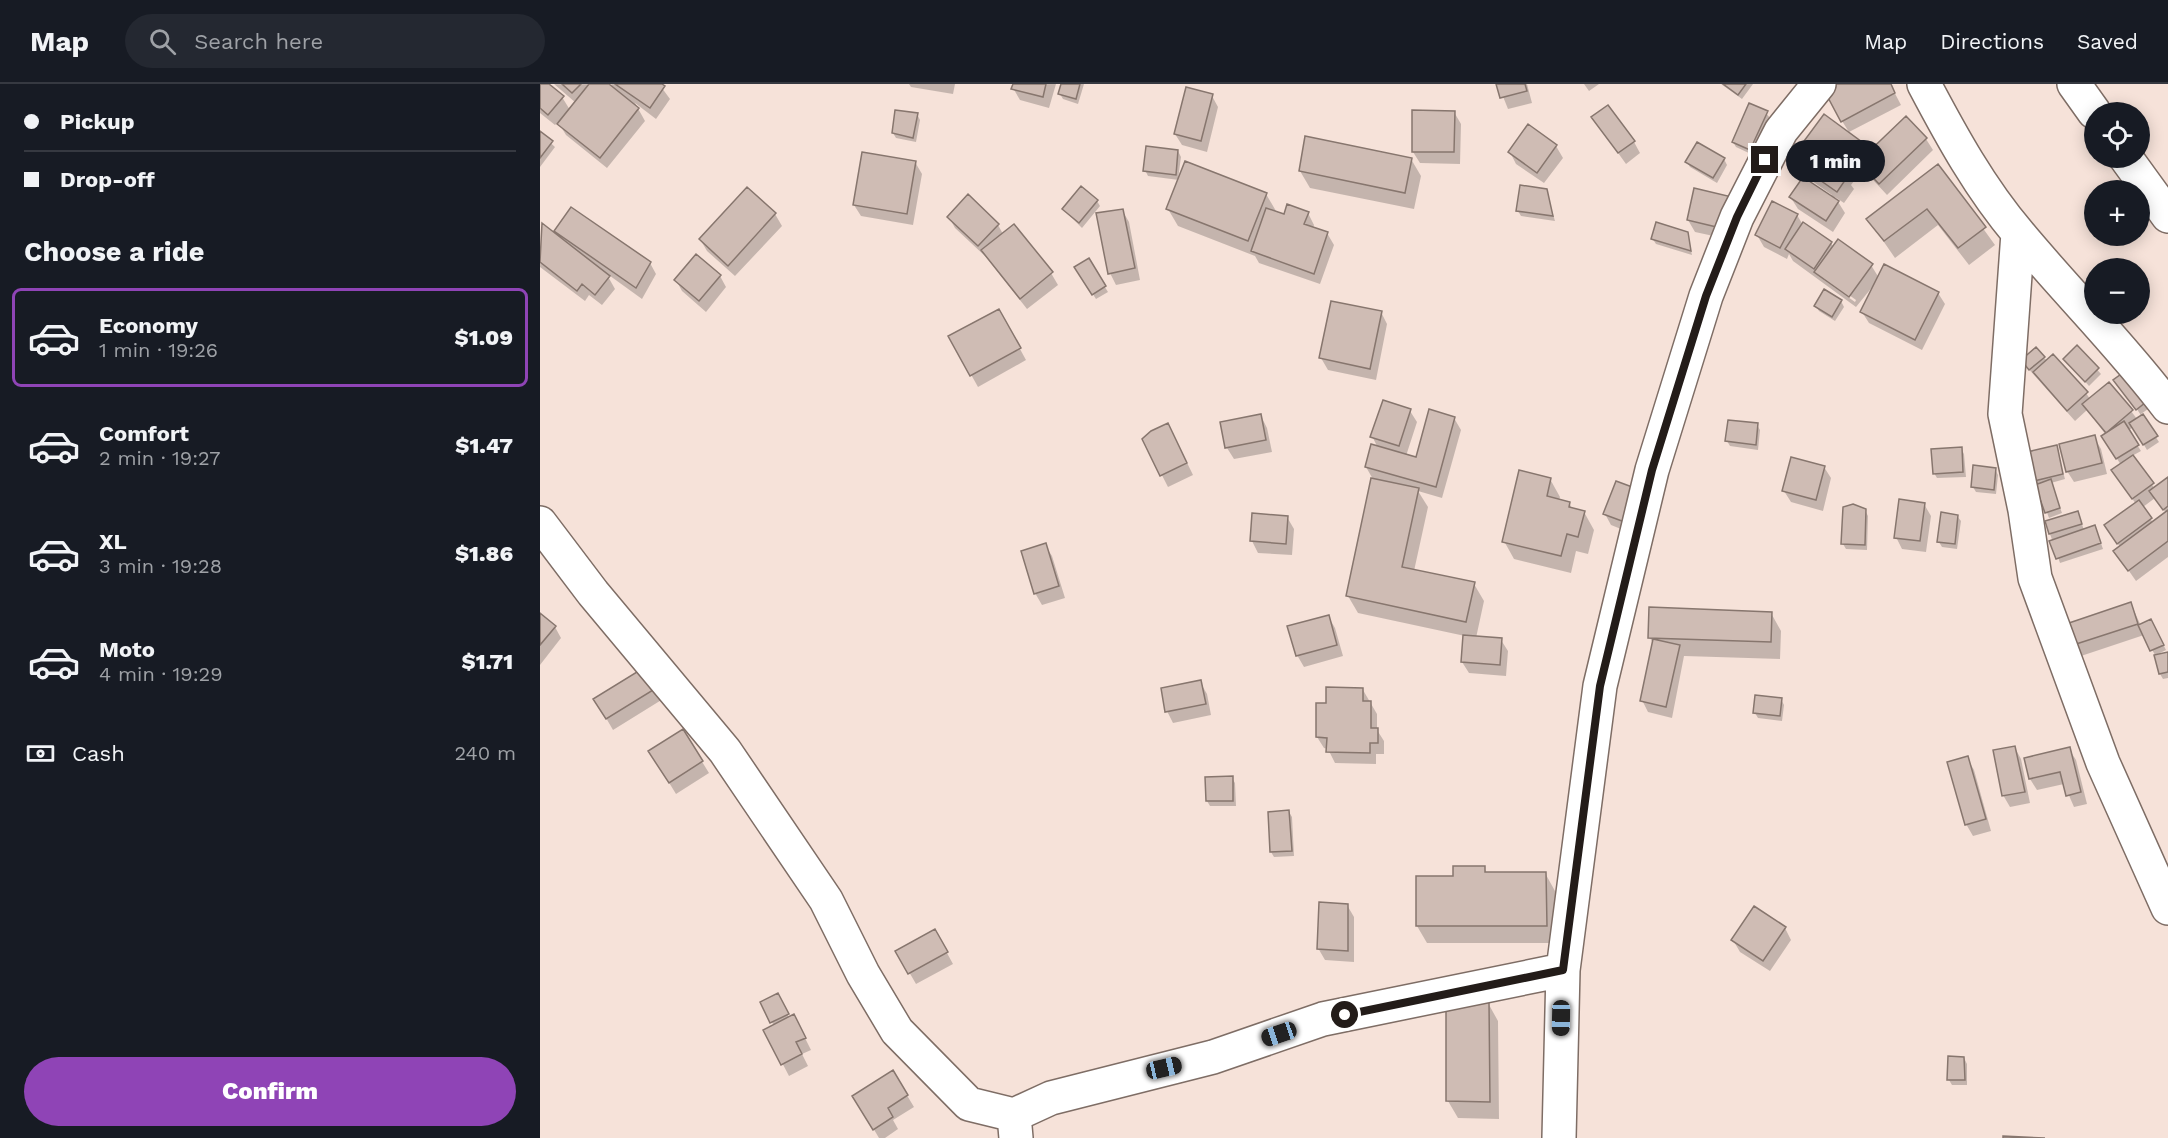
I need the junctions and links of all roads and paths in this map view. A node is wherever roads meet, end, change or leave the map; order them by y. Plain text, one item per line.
1 (1819, 84) edge
2 (1924, 84) edge
3 (2074, 84) edge
4 (2087, 102) edge
5 (2133, 168) edge
6 (2168, 216) edge
7 (2018, 233) junction
8 (2157, 368) edge
9 (2168, 407) edge
10 (540, 523) edge
11 (2168, 908) edge
12 (1563, 970) junction
13 (1015, 1126) edge
14 (1559, 1138) edge

1 - 12 main road
2 - 7 main road
3 - 4 main road
5 - 6 main road
7 - 8 main road
7 - 11 main road
8 - 9 main road
10 - 13 main road
12 - 13 main road
12 - 14 main road

